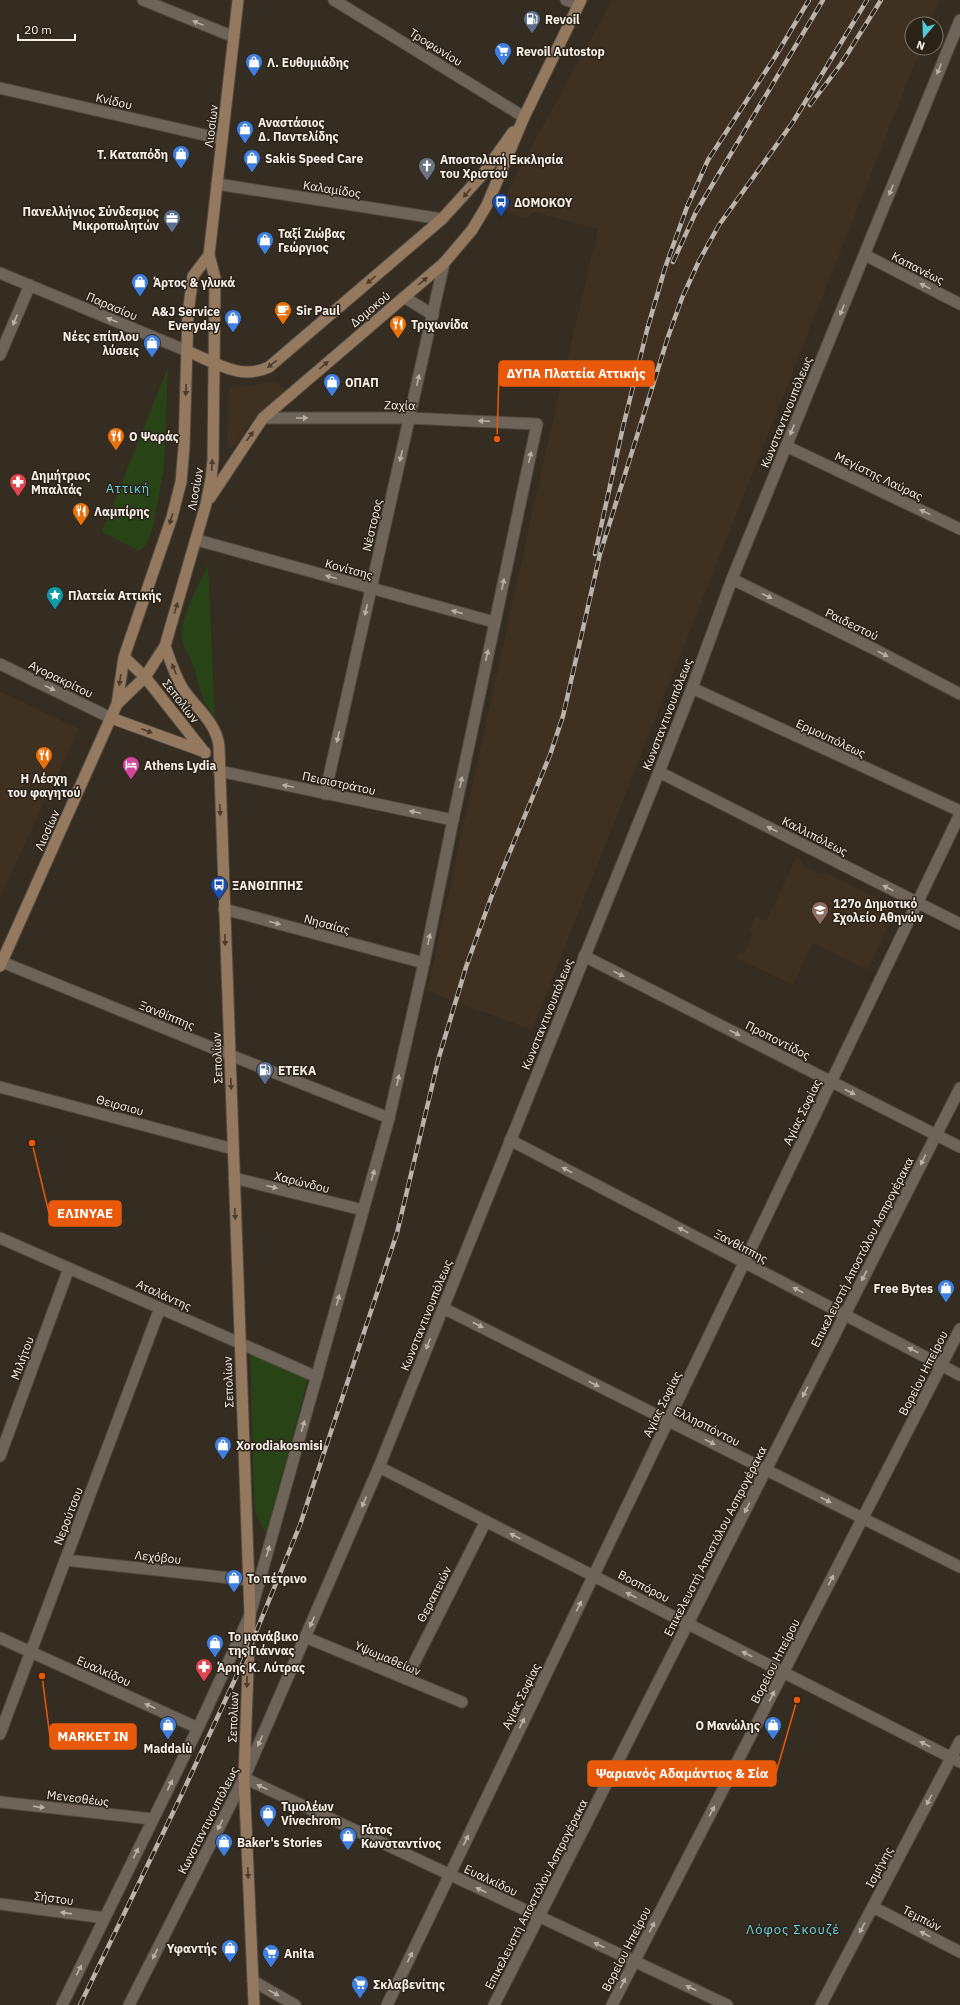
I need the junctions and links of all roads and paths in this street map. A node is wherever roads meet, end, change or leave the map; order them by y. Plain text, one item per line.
1 (143, 0) edge
2 (238, 0) edge
3 (334, 0) edge
4 (566, 0) edge
5 (580, 2) edge
6 (960, 20) edge
7 (234, 38) junction
8 (0, 88) edge
9 (524, 117) junction
10 (222, 139) junction
11 (217, 184) junction
12 (442, 219) junction
13 (865, 255) junction
14 (209, 256) junction
15 (444, 263) junction
16 (0, 273) edge
17 (30, 285) junction
18 (404, 297) junction
19 (960, 304) edge
20 (433, 315) junction
21 (187, 351) junction
22 (0, 355) edge
23 (214, 362) junction
24 (263, 418) junction
25 (409, 418) junction
26 (786, 446) junction
27 (206, 504) junction
28 (960, 529) edge
29 (197, 540) junction
30 (732, 579) junction
31 (371, 588) junction
32 (494, 622) junction
33 (165, 646) junction
34 (124, 657) junction
35 (0, 664) edge
36 (145, 677) junction
37 (692, 688) junction
38 (960, 694) edge
39 (117, 704) junction
40 (111, 718) junction
41 (205, 753) junction
42 (218, 758) junction
43 (219, 771) junction
44 (659, 772) junction
45 (325, 794) junction
46 (960, 812) edge
47 (453, 820) junction
48 (917, 903) junction
49 (224, 909) junction
50 (960, 924) edge
51 (584, 956) junction
52 (424, 963) junction
53 (1, 964) edge
54 (230, 1055) junction
55 (831, 1082) junction
56 (0, 1087) edge
57 (960, 1088) edge
58 (389, 1118) junction
59 (936, 1135) junction
60 (510, 1140) junction
61 (960, 1147) edge
62 (233, 1149) junction
63 (234, 1178) junction
64 (363, 1210) junction
65 (0, 1238) edge
66 (744, 1262) junction
67 (69, 1268) junction
68 (160, 1308) junction
69 (443, 1308) junction
70 (845, 1314) junction
71 (960, 1329) edge
72 (240, 1343) junction
73 (942, 1365) junction
74 (960, 1375) edge
75 (317, 1377) junction
76 (668, 1421) junction
77 (0, 1456) edge
78 (379, 1467) junction
79 (766, 1470) junction
80 (862, 1518) junction
81 (486, 1521) junction
82 (65, 1560) junction
83 (960, 1567) edge
84 (593, 1575) junction
85 (249, 1580) junction
86 (250, 1615) junction
87 (688, 1623) junction
88 (305, 1637) junction
89 (0, 1638) edge
90 (31, 1652) junction
91 (784, 1672) junction
92 (406, 1679) junction
93 (462, 1702) dead end
94 (198, 1728) junction
95 (0, 1734) edge
96 (960, 1741) edge
97 (956, 1760) edge
98 (244, 1778) junction
99 (0, 1802) edge
100 (152, 1819) junction
101 (449, 1874) junction
102 (0, 1904) edge
103 (872, 1907) junction
104 (538, 1917) junction
105 (105, 1918) junction
106 (960, 1952) edge
107 (634, 1962) junction
108 (253, 1981) junction
109 (62, 2005) edge
110 (129, 2005) edge
111 (254, 2005) edge
112 (295, 2005) edge
113 (387, 2005) edge
114 (494, 2005) edge
115 (612, 2005) edge
116 (727, 2005) edge
117 (821, 2005) edge

7 -> 1 street
2 - 7 main road, Λιοσίων
3 - 9 street, Τροφωνίου
4 - 5 street
5 - 9 main road, Δομοκού
6 -> 13 street, Κωνσταντινουπόλεως
7 - 10 main road, Λιοσίων
8 - 10 street, Κνίδου
9 -> 12 main road, Δομοκού
9 - 15 main road, Δομοκού
10 - 11 main road, Λιοσίων
11 - 12 street, Καλαμίδος
11 - 14 main road, Λιοσίων
12 -> 23 main road, Δομοκού
19 -> 13 street, Καπανέως
13 -> 26 street, Κωνσταντινουπόλεως
14 - 21 main road, Λιοσίων
14 - 23 main road, Λιοσίων
18 -> 15 main road, Δομοκού
15 - 20 street, Νέστορος
16 - 17 street, Παρασίου
21 -> 17 street, Παρασίου
17 -> 22 street
18 - 20 street
24 -> 18 main road, Δομοκού
25 -> 20 street, Νέστορος
21 - 23 main road, Παρασίου
21 -> 34 main road, Λιοσίων
27 -> 23 main road, Λιοσίων
24 -> 25 street, Ζαχία
27 -> 24 main road, Δομοκού
25 -> 31 street, Νέστορος
32 -> 25 street, Ζαχία
28 -> 26 street, Μεγίστης Λαύρας
26 - 30 street, Κωνσταντινουπόλεως
27 - 29 main road, Λιοσίων
31 -> 29 street, Κονίτσης
33 -> 29 main road, Λιοσίων
30 - 37 street, Κωνσταντινουπόλεως
30 -> 38 street, Ραιδεστού
32 -> 31 street, Κονίτσης
31 -> 45 street, Νέστορος
47 -> 32 street
33 - 36 main road, Λιοσίων
42 -> 33 main road, Σεπολίων
34 - 36 main road, Σεπολίων
34 -> 39 main road, Λιοσίων
35 -> 40 street, Αγορακρίτου
36 - 39 main road, Λιοσίων
36 - 41 main road, Σεπολίων
37 - 44 street, Κωνσταντινουπόλεως
37 - 46 street, Ερμουπόλεως
39 - 40 main road, Λιοσίων
40 -> 41 main road
40 - 53 main road, Λιοσίων
41 - 42 main road
42 - 43 main road, Σεπολίων
45 -> 43 street, Πεισιστράτου
43 -> 49 main road, Σεπολίων
48 -> 44 street, Καλλιπόλεως
44 - 51 street, Κωνσταντινουπόλεως
47 -> 45 street, Πεισιστράτου
46 - 48 street, Αγίας Σοφίας
52 -> 47 street
48 - 50 street, Καλλιπόλεως
48 - 55 street, Αγίας Σοφίας
49 -> 52 street, Νησαίας
49 -> 54 main road, Σεπολίων
51 -> 55 street, Προποντίδος
51 - 60 street, Κωνσταντινουπόλεως
58 -> 52 street
53 - 54 street, Ξανθίππης
54 - 58 street, Ξανθίππης
54 -> 62 main road, Σεπολίων
55 -> 59 street, Προποντίδος
55 - 66 street, Αγίας Σοφίας
56 - 62 street, Θειρσιου
57 - 59 street, Επικελευστή Αποστόλου Ασπρογέρακα
64 -> 58 street
59 - 61 street, Προποντίδος
59 -> 70 street, Επικελευστή Αποστόλου Ασπρογέρακα
66 -> 60 street, Ξανθίππης
60 - 69 street, Κωνσταντινουπόλεως
62 - 63 main road, Σεπολίων
63 -> 64 street, Χαρώνδου
63 -> 72 main road, Σεπολίων
75 -> 64 street
65 - 67 street, Αταλάντης
70 -> 66 street, Ξανθίππης
66 - 76 street, Αγίας Σοφίας
67 - 68 street, Αταλάντης
67 - 77 street, Μιλήτου
68 - 72 street, Αταλάντης
68 - 82 street, Νερούτσου
69 -> 76 street, Ελλησπόντου
69 -> 78 street, Κωνσταντινουπόλεως
73 -> 70 street, Ξανθίππης
70 -> 79 street, Επικελευστή Αποστόλου Ασπρογέρακα
71 - 73 street, Βορείου Ηπείρου
72 - 75 street, Αταλάντης
72 - 85 main road, Σεπολίων
73 - 74 street, Ξανθίππης
73 - 80 street, Βορείου Ηπείρου
86 -> 75 street
76 -> 79 street, Ελλησπόντου
76 - 84 street, Αγίας Σοφίας
78 - 81 street, Βοσπόρου
78 -> 88 street, Κωνσταντινουπόλεως
79 -> 80 street, Ελλησπόντου
79 -> 87 street, Επικελευστή Αποστόλου Ασπρογέρακα
80 - 83 street, Ελλησπόντου
91 -> 80 street, Βορείου Ηπείρου
84 -> 81 street, Βοσπόρου
81 - 92 street, Θεραπειών
82 - 85 street, Λεχόβου
82 - 90 street, Νερούτσου
87 -> 84 street, Βοσπόρου
101 -> 84 street, Αγίας Σοφίας
85 - 86 main road, Σεπολίων
86 - 94 street
86 -> 98 main road, Σεπολίων
91 -> 87 street, Βοσπόρου
87 - 104 street, Επικελευστή Αποστόλου Ασπρογέρακα
88 - 92 street, Υψωμαθείων
88 -> 98 street, Κωνσταντινουπόλεως
89 - 90 street, Ευαλκίδου
94 -> 90 street, Ευαλκίδου
90 - 95 street, Νερούτσου
97 -> 91 street, Βοσπόρου
107 -> 91 street, Βορείου Ηπείρου
92 - 93 street, Υψωμαθείων
100 -> 94 street
96 - 97 street, Ισμήνης
97 -> 103 street, Ισμήνης
101 -> 98 street, Ευαλκίδου
98 -> 108 main road, Σεπολίων
98 -> 110 street, Κωνσταντινουπόλεως
99 -> 100 street, Μενεσθέως
105 -> 100 street
104 -> 101 street, Ευαλκίδου
113 -> 101 street, Αγίας Σοφίας
105 -> 102 street, Σήστου
106 -> 103 street, Τεμπών
103 -> 117 street, Ισμήνης
107 -> 104 street, Ευαλκίδου
104 - 114 street, Επικελευστή Αποστόλου Ασπρογέρακα
109 -> 105 street
115 -> 107 street, Βορείου Ηπείρου
116 -> 107 street, Ευαλκίδου
108 - 111 main road, Σεπολίων
108 -> 112 street

